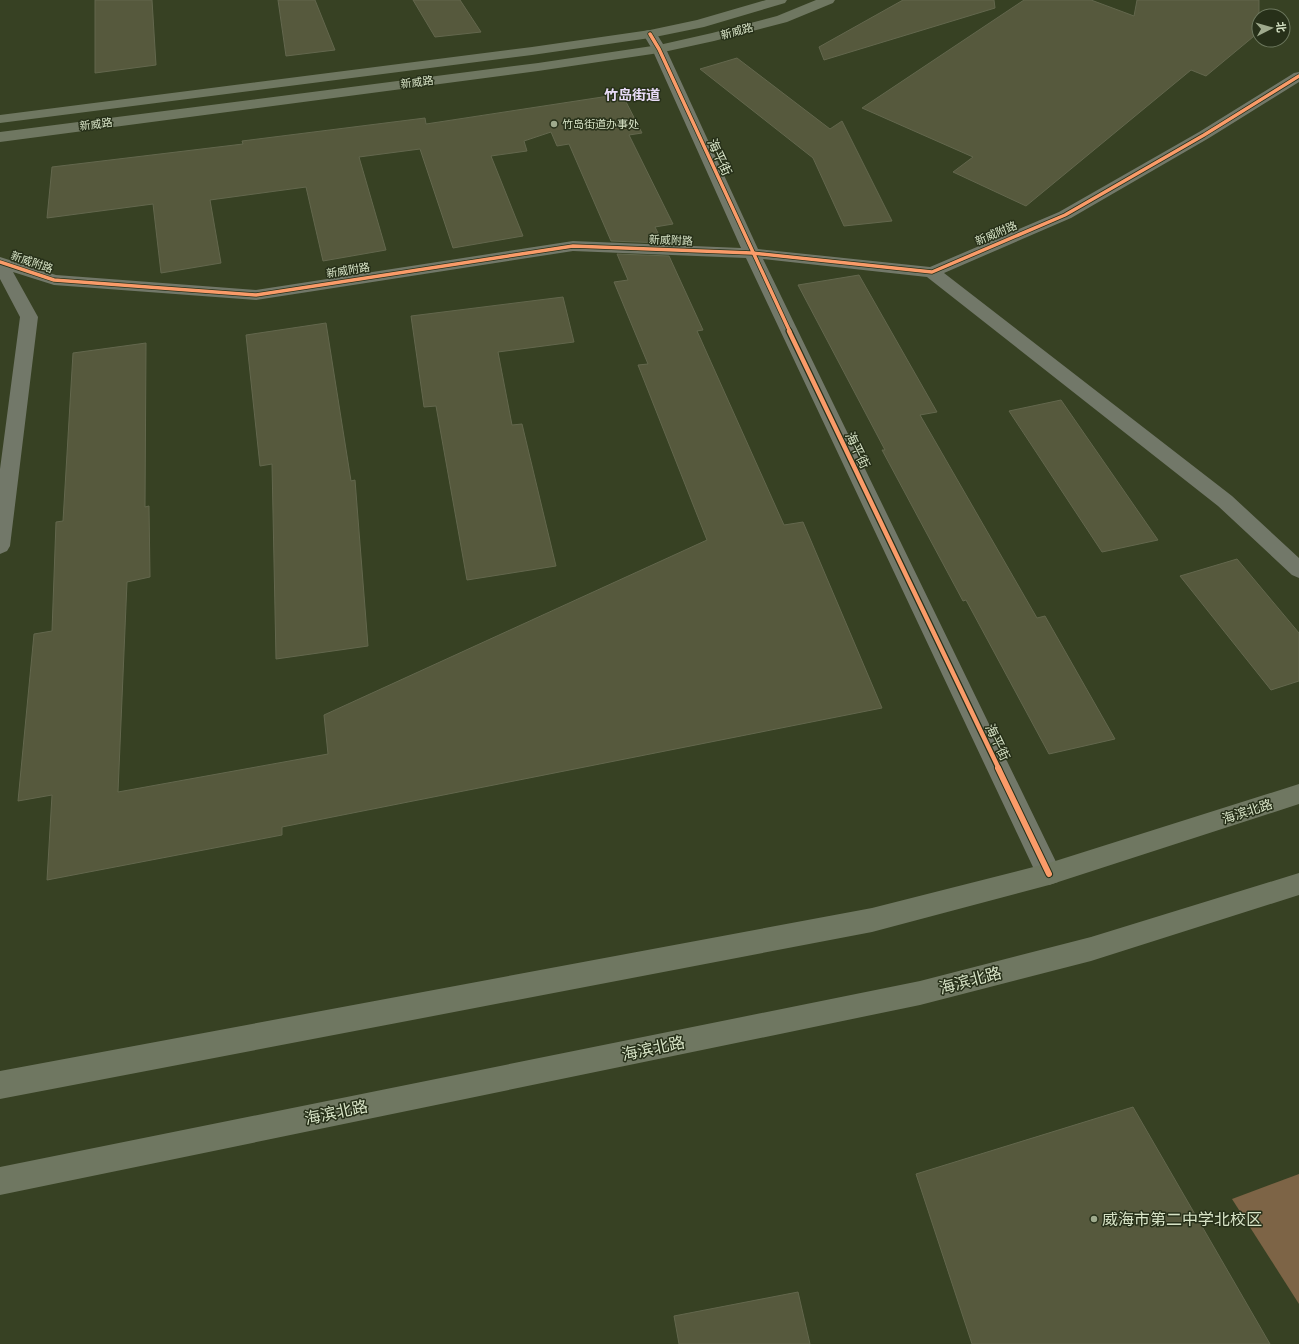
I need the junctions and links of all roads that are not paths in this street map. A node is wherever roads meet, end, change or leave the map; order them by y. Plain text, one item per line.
1 (780, 0) edge
2 (828, 0) edge
3 (654, 42) junction
4 (1299, 77) edge
5 (0, 119) edge
6 (0, 137) edge
7 (752, 253) junction
8 (0, 262) edge
9 (932, 272) junction
10 (0, 546) edge
11 (1299, 570) edge
12 (1299, 794) edge
13 (1049, 874) junction
14 (1299, 884) edge
15 (0, 1085) edge
16 (0, 1181) edge

1 - 3 main road, 新威路
2 - 3 main road, 新威路
3 - 5 main road, 新威路
3 - 6 main road, 新威路
3 - 7 street, 海平街
4 - 9 street, 新威附路
7 - 8 street, 新威附路
7 - 9 street, 新威附路
7 - 13 street, 海平街
8 - 10 street
9 - 11 street
12 - 13 main road, 海滨北路
13 - 15 main road, 海滨北路
14 - 16 main road, 海滨北路

